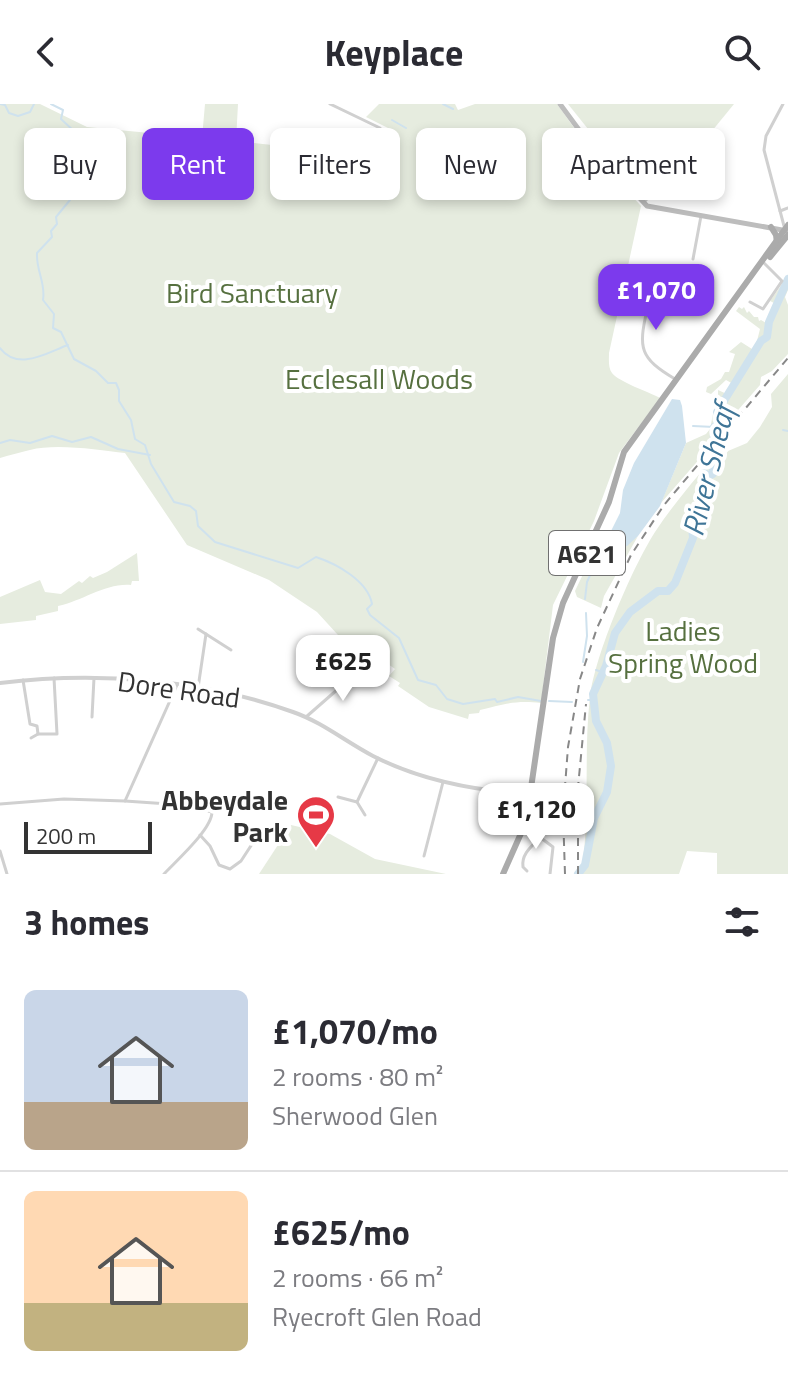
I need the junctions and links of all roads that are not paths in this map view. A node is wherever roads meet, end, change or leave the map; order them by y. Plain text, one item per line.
1 (330, 104) edge
2 (560, 104) edge
3 (783, 104) edge
4 (380, 128) dead end
5 (645, 200) edge
6 (642, 203) junction
7 (788, 208) edge
8 (780, 211) junction
9 (701, 216) junction
10 (771, 227) junction
11 (787, 230) edge
12 (777, 243) junction
13 (704, 255) dead end
14 (763, 262) junction
15 (650, 285) dead end
16 (750, 302) dead end
17 (678, 381) junction
18 (198, 629) dead end
19 (206, 634) junction
20 (231, 650) dead end
21 (362, 668) dead end
22 (54, 678) junction
23 (94, 678) junction
24 (23, 680) junction
25 (0, 683) edge
26 (177, 685) junction
27 (198, 688) junction
28 (92, 717) dead end
29 (306, 717) junction
30 (38, 734) junction
31 (31, 738) dead end
32 (378, 758) junction
33 (443, 782) junction
34 (531, 794) junction
35 (338, 797) dead end
36 (125, 801) junction
37 (357, 802) junction
38 (0, 804) edge
39 (270, 807) dead end
40 (212, 812) junction
41 (365, 815) dead end
42 (525, 826) junction
43 (260, 832) dead end
44 (200, 835) junction
45 (540, 838) junction
46 (0, 851) edge
47 (424, 856) dead end
48 (223, 870) edge
49 (527, 871) dead end
50 (230, 872) edge
51 (7, 874) edge
52 (164, 874) edge
53 (503, 874) edge
54 (550, 874) edge

1 - 4 street
2 - 6 main road
3 - 8 street
5 - 6 street
6 - 9 main road
7 - 8 street
8 - 11 street
9 - 10 main road
9 - 13 street
10 - 11 main road
10 - 12 main road
11 - 12 main road, A621
11 - 14 main road, A621
12 - 14 main road, A621
14 - 16 street
14 - 17 main road, A621
15 - 17 street
17 - 34 main road, A621
18 - 19 street
19 - 20 street
19 - 27 street
21 - 29 street
22 - 23 street, Dore Road
22 - 24 street, Dore Road
22 - 30 street
23 - 26 street, Dore Road
23 - 28 street
24 - 25 street, Dore Road
24 - 30 street
26 - 27 street, Dore Road
26 - 36 street
27 - 29 street, Dore Road
29 - 32 street, Dore Road
30 - 31 street
32 - 33 street, Dore Road
32 - 37 street
33 - 34 street, Dore Road
33 - 47 street
34 - 42 main road, A621
35 - 37 street
36 - 38 street
36 - 40 street
37 - 41 street
39 - 40 street
40 - 44 street
42 - 45 street
42 - 53 main road, A621
43 - 50 street
44 - 48 street
44 - 52 street
45 - 49 street
45 - 54 street
46 - 51 street
48 - 50 street

